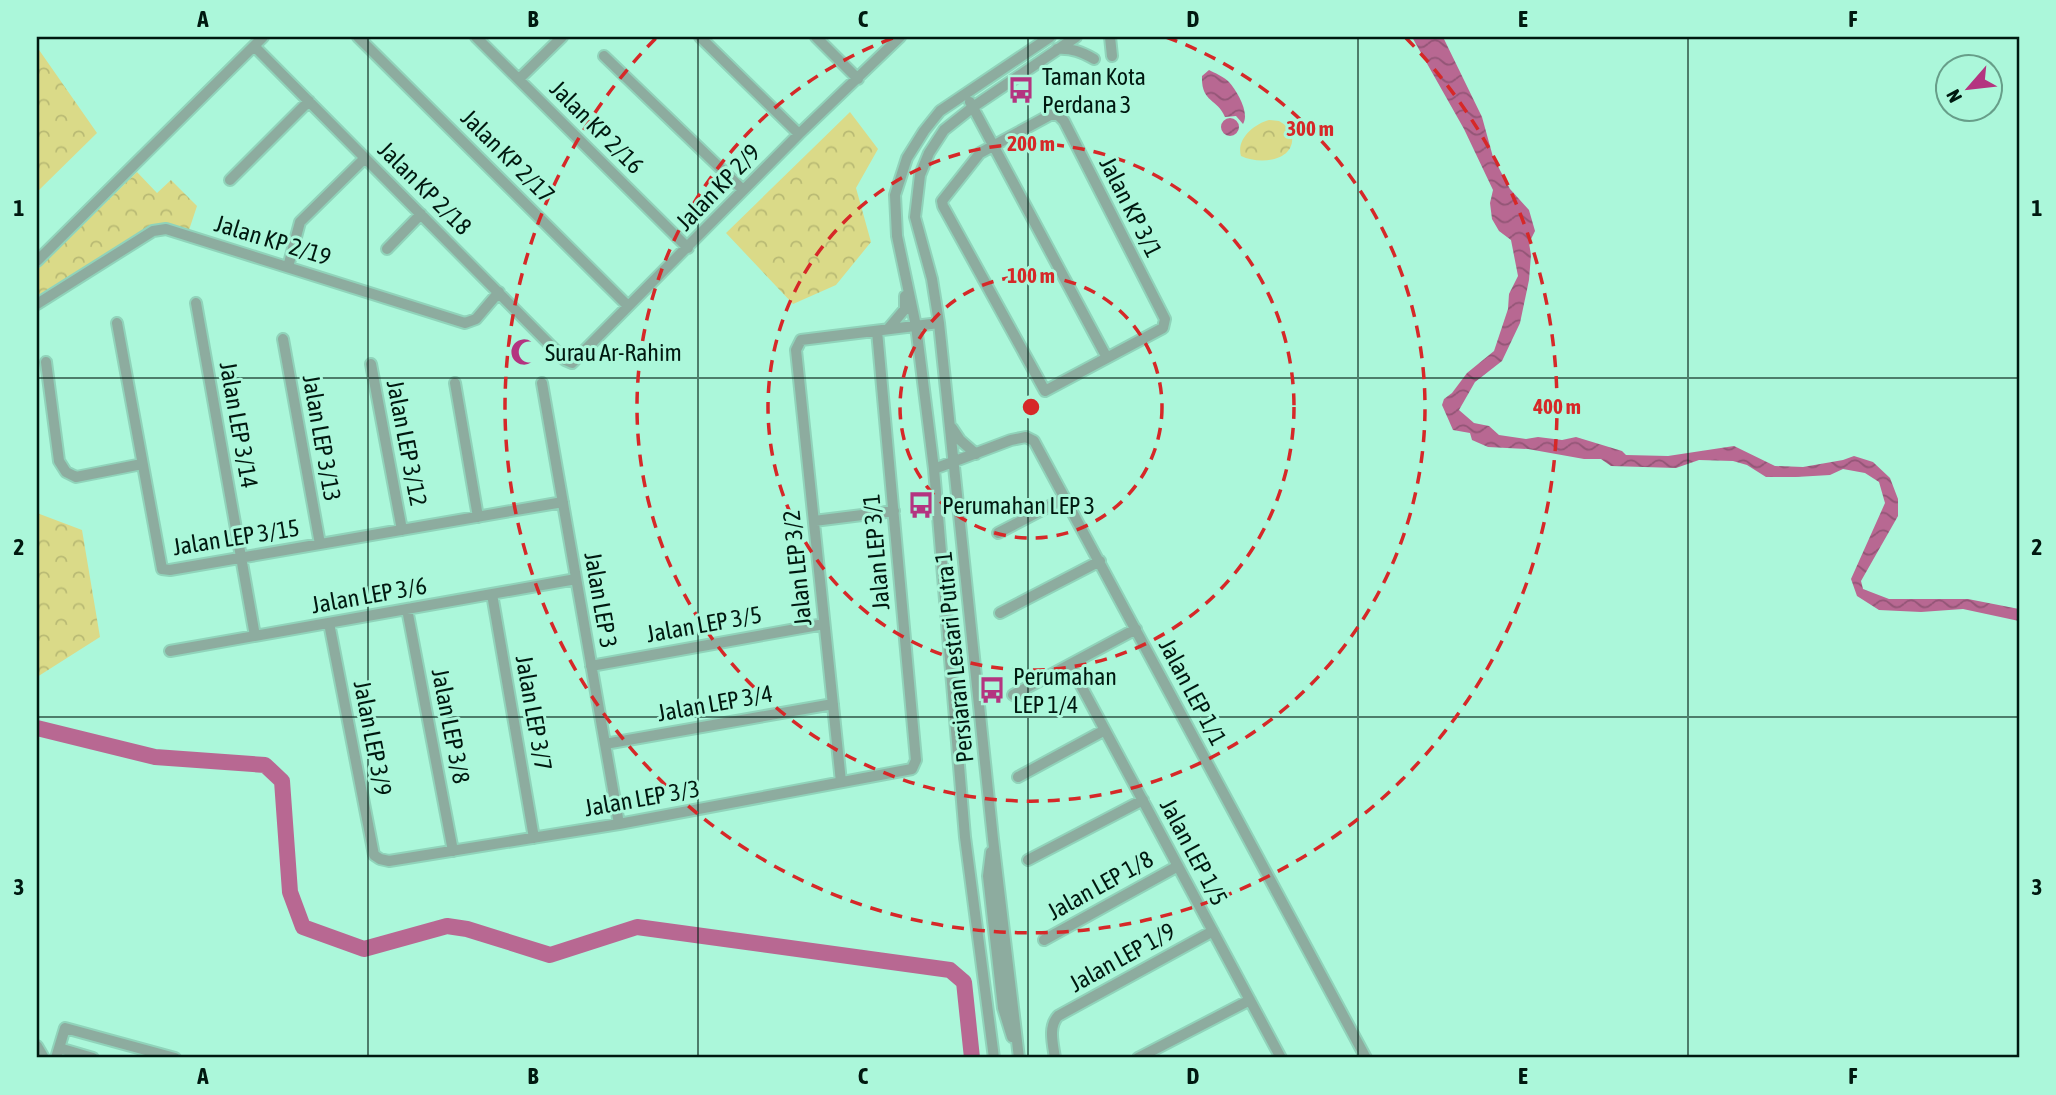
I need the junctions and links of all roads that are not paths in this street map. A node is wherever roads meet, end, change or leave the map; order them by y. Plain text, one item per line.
1 (263, 37) edge
2 (358, 37) edge
3 (476, 37) edge
4 (562, 37) edge
5 (700, 37) edge
6 (816, 37) edge
7 (900, 37) edge
8 (1050, 37) edge
9 (1076, 37) edge
10 (1110, 37) edge
11 (254, 46) junction
12 (1057, 49) junction
13 (1112, 55) dead end
14 (604, 56) dead end
15 (1094, 59) dead end
16 (519, 79) junction
17 (858, 79) junction
18 (965, 94) junction
19 (309, 101) junction
20 (973, 107) junction
21 (799, 134) junction
22 (993, 146) junction
23 (366, 158) junction
24 (230, 180) dead end
25 (743, 190) junction
26 (421, 214) junction
27 (688, 248) junction
28 (387, 249) dead end
29 (37, 261) edge
30 (288, 267) junction
31 (905, 273) junction
32 (499, 292) junction
33 (196, 303) dead end
34 (37, 304) edge
35 (628, 306) junction
36 (117, 323) dead end
37 (939, 323) junction
38 (916, 326) junction
39 (883, 330) junction
40 (283, 339) dead end
41 (1106, 356) junction
42 (565, 360) joint
43 (46, 362) dead end
44 (371, 364) dead end
45 (455, 383) dead end
46 (542, 383) dead end
47 (951, 425) junction
48 (976, 454) junction
49 (955, 463) junction
50 (142, 464) junction
51 (934, 469) junction
52 (1065, 498) junction
53 (563, 502) junction
54 (894, 511) junction
55 (478, 517) junction
56 (814, 521) junction
57 (402, 530) junction
58 (998, 533) dead end
59 (320, 544) junction
60 (241, 558) junction
61 (1100, 561) junction
62 (576, 579) junction
63 (492, 594) junction
64 (407, 609) junction
65 (1000, 614) dead end
66 (329, 623) junction
67 (824, 624) junction
68 (1136, 629) junction
69 (255, 636) junction
70 (170, 651) dead end
71 (1070, 665) junction
72 (591, 666) junction
73 (1013, 695) dead end
74 (833, 704) junction
75 (1105, 730) junction
76 (605, 744) junction
77 (912, 769) joint
78 (1018, 777) dead end
79 (841, 782) junction
80 (1143, 800) junction
81 (619, 824) junction
82 (534, 838) junction
83 (453, 851) junction
84 (380, 859) joint
85 (1028, 860) dead end
86 (1178, 866) junction
87 (1213, 931) junction
88 (1044, 940) dead end
89 (1250, 1000) junction
90 (37, 1046) edge
91 (57, 1053) edge
92 (44, 1058) edge
93 (91, 1058) edge
94 (175, 1058) edge
95 (994, 1058) edge
96 (1019, 1058) edge
97 (1055, 1058) edge
98 (1138, 1058) edge
99 (1281, 1058) edge
100 (1366, 1058) edge

1 - 11 street
2 - 35 street, Jalan KP 2/17
3 - 16 street, Jalan KP 2/16
4 - 16 street
5 - 21 street
6 - 17 street
7 - 17 street, Jalan KP 2/9
8 - 18 street
9 - 12 street, Persiaran Lestari Putra 1
10 - 13 street
11 - 19 street, Jalan KP 2/18
11 - 29 street
12 - 15 street
12 - 20 street, Persiaran Lestari Putra 1
14 - 25 street
16 - 27 street, Jalan KP 2/16
17 - 21 street, Jalan KP 2/9
18 - 20 street
18 - 31 street
19 - 23 street, Jalan KP 2/18
19 - 24 street
20 - 22 street
20 - 37 street, Persiaran Lestari Putra 1
21 - 25 street, Jalan KP 2/9
22 - 41 street
22 - 41 street
22 - 41 street, Jalan KP 3/1
23 - 26 street, Jalan KP 2/18
23 - 30 street
25 - 27 street, Jalan KP 2/9
26 - 28 street
26 - 32 street, Jalan KP 2/18
27 - 35 street, Jalan KP 2/9
30 - 32 street, Jalan KP 2/19
30 - 34 street, Jalan KP 2/19
31 - 38 street, Persiaran Lestari Putra 1
31 - 39 street
32 - 42 street, Jalan KP 2/18
33 - 60 street, Jalan LEP 3/14
35 - 42 street, Jalan KP 2/9
36 - 50 street, Jalan LEP 3/15
37 - 38 street
37 - 47 street, Persiaran Lestari Putra 1
38 - 39 street
38 - 51 street, Persiaran Lestari Putra 1
39 - 54 street, Jalan LEP 3/1
39 - 56 street, Jalan LEP 3/2
40 - 59 street, Jalan LEP 3/13
43 - 50 street
44 - 57 street, Jalan LEP 3/12
45 - 55 street
46 - 53 street, Jalan LEP 3
47 - 48 street
47 - 49 street, Persiaran Lestari Putra 1
48 - 49 street, Jalan LEP 1/1
48 - 52 street, Jalan LEP 1/1
49 - 51 street, Jalan LEP 1/1
49 - 96 street, Persiaran Lestari Putra 1
50 - 60 street, Jalan LEP 3/15
51 - 95 street, Persiaran Lestari Putra 1
52 - 58 street
52 - 61 street, Jalan LEP 1/1
53 - 55 street, Jalan LEP 3/15
53 - 62 street, Jalan LEP 3
54 - 56 street
54 - 77 street, Jalan LEP 3/1
55 - 57 street, Jalan LEP 3/15
56 - 67 street, Jalan LEP 3/2
57 - 59 street, Jalan LEP 3/15
59 - 60 street, Jalan LEP 3/15
60 - 69 street, Jalan LEP 3/14
61 - 65 street
61 - 68 street, Jalan LEP 1/1
62 - 63 street, Jalan LEP 3/6
62 - 72 street, Jalan LEP 3
63 - 64 street, Jalan LEP 3/6
63 - 82 street, Jalan LEP 3/7
64 - 66 street, Jalan LEP 3/6
64 - 83 street, Jalan LEP 3/8
66 - 69 street, Jalan LEP 3/6
66 - 84 street, Jalan LEP 3/9
67 - 72 street, Jalan LEP 3/5
67 - 74 street, Jalan LEP 3/2
68 - 71 street
68 - 100 street, Jalan LEP 1/1
69 - 70 street, Jalan LEP 3/6
71 - 73 street
71 - 75 street, Jalan LEP 1/5
72 - 76 street, Jalan LEP 3
74 - 76 street, Jalan LEP 3/4
74 - 79 street, Jalan LEP 3/2
75 - 78 street
75 - 80 street, Jalan LEP 1/5
76 - 81 street, Jalan LEP 3
77 - 79 street, Jalan LEP 3/3
79 - 81 street, Jalan LEP 3/3
80 - 85 street
80 - 86 street, Jalan LEP 1/5
81 - 82 street, Jalan LEP 3/3
82 - 83 street, Jalan LEP 3/3
83 - 84 street, Jalan LEP 3/3
86 - 87 street, Jalan LEP 1/5
86 - 88 street, Jalan LEP 1/8
87 - 89 street, Jalan LEP 1/5
87 - 97 street, Jalan LEP 1/9
89 - 98 street
89 - 99 street, Jalan LEP 1/5
90 - 92 street
91 - 93 street
91 - 94 street

